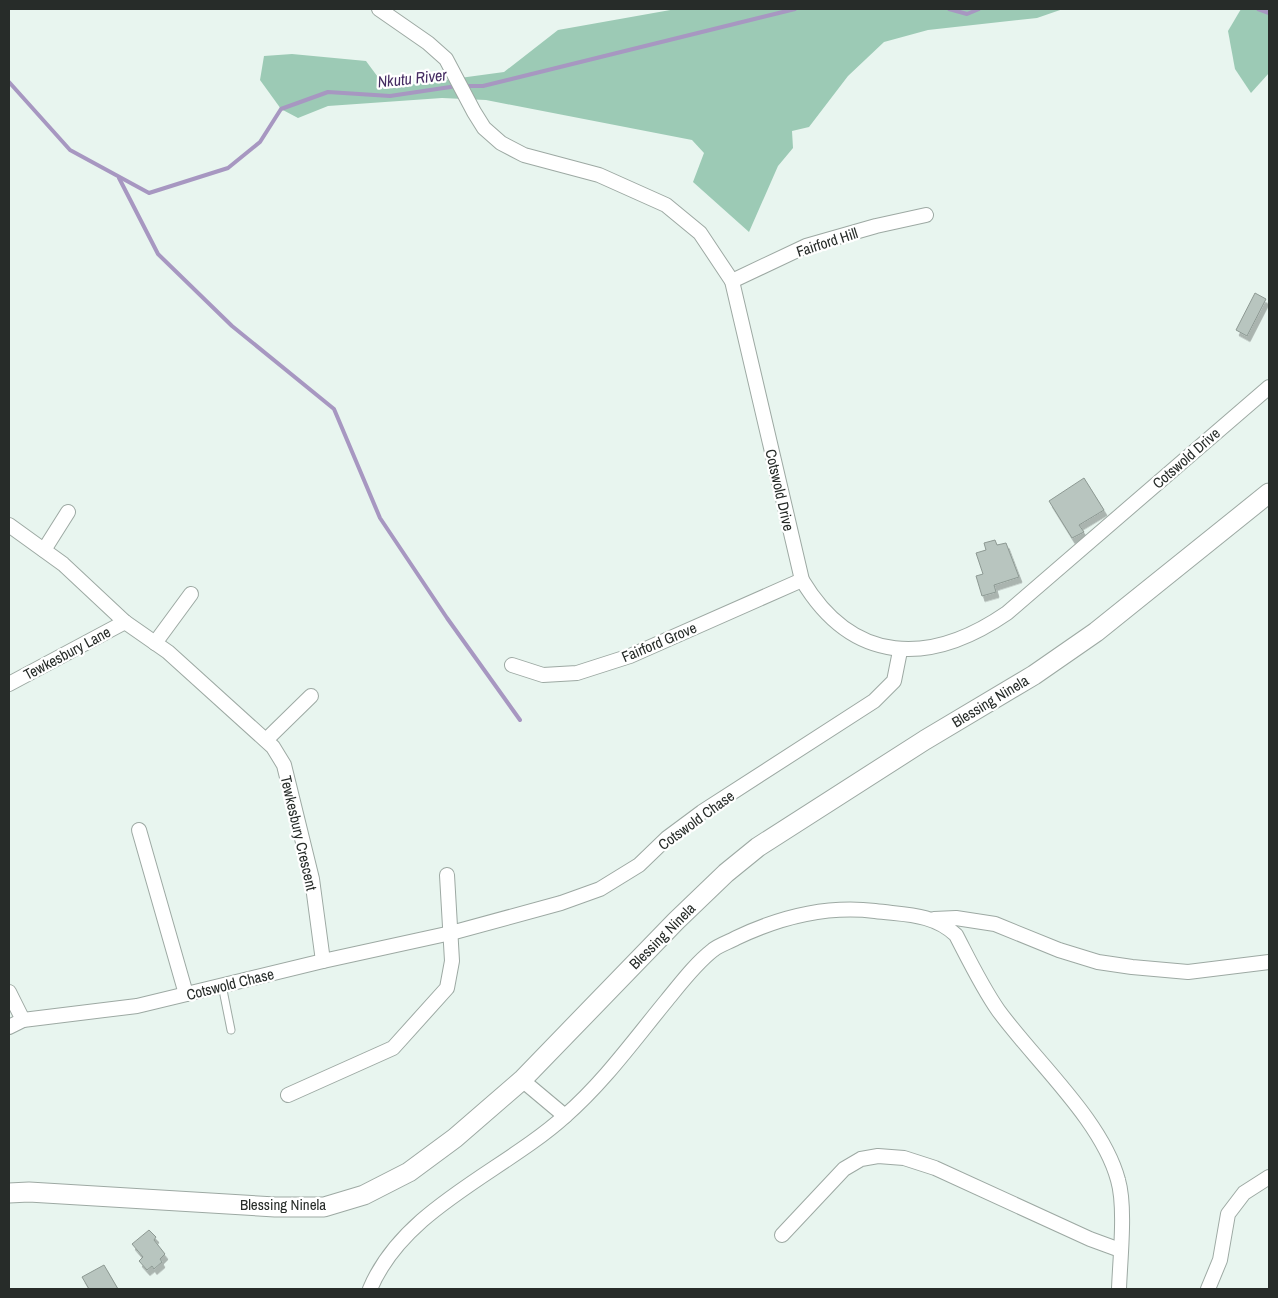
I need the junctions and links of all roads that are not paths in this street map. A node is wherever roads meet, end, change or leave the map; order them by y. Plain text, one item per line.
1 (379, 9) edge
2 (926, 216) dead end
3 (732, 281) junction
4 (1269, 388) edge
5 (1269, 492) edge
6 (68, 512) dead end
7 (9, 525) edge
8 (44, 550) junction
9 (802, 580) junction
10 (191, 594) dead end
11 (125, 622) junction
12 (155, 643) junction
13 (900, 650) junction
14 (512, 665) dead end
15 (9, 684) edge
16 (311, 696) dead end
17 (266, 740) junction
18 (139, 830) dead end
19 (447, 875) dead end
20 (933, 919) junction
21 (451, 933) junction
22 (323, 961) junction
23 (1269, 962) edge
24 (222, 986) junction
25 (9, 992) edge
26 (186, 994) junction
27 (23, 1020) junction
28 (9, 1027) edge
29 (230, 1030) dead end
30 (522, 1080) junction
31 (288, 1095) dead end
32 (565, 1116) junction
33 (1269, 1177) edge
34 (9, 1193) edge
35 (782, 1235) dead end
36 (1120, 1250) junction
37 (370, 1289) edge
38 (1119, 1289) edge
39 (1208, 1289) edge

1 - 3 street, Cotswold Drive
2 - 3 street, Fairford Hill
3 - 9 street, Cotswold Drive
4 - 13 street, Cotswold Drive
5 - 30 street, Blessing Ninela
6 - 8 street
7 - 8 street, Tewkesbury Crescent
8 - 11 street, Tewkesbury Crescent
9 - 13 street, Cotswold Drive
9 - 14 street, Fairford Grove
10 - 12 street
11 - 12 street, Tewkesbury Crescent
11 - 15 street, Tewkesbury Lane
12 - 17 street, Tewkesbury Crescent
13 - 21 street, Cotswold Chase
16 - 17 street
17 - 22 street, Tewkesbury Crescent
18 - 26 street
19 - 21 street
20 - 23 street
20 - 32 street
20 - 36 street
21 - 22 street, Cotswold Chase
21 - 31 street
22 - 24 street, Cotswold Chase
24 - 26 street, Cotswold Chase
24 - 29 lane
25 - 27 street
26 - 27 street, Cotswold Chase
27 - 28 street, Cotswold Chase
30 - 32 street
30 - 34 street, Blessing Ninela
32 - 37 street
33 - 39 street
35 - 36 street
36 - 38 street

